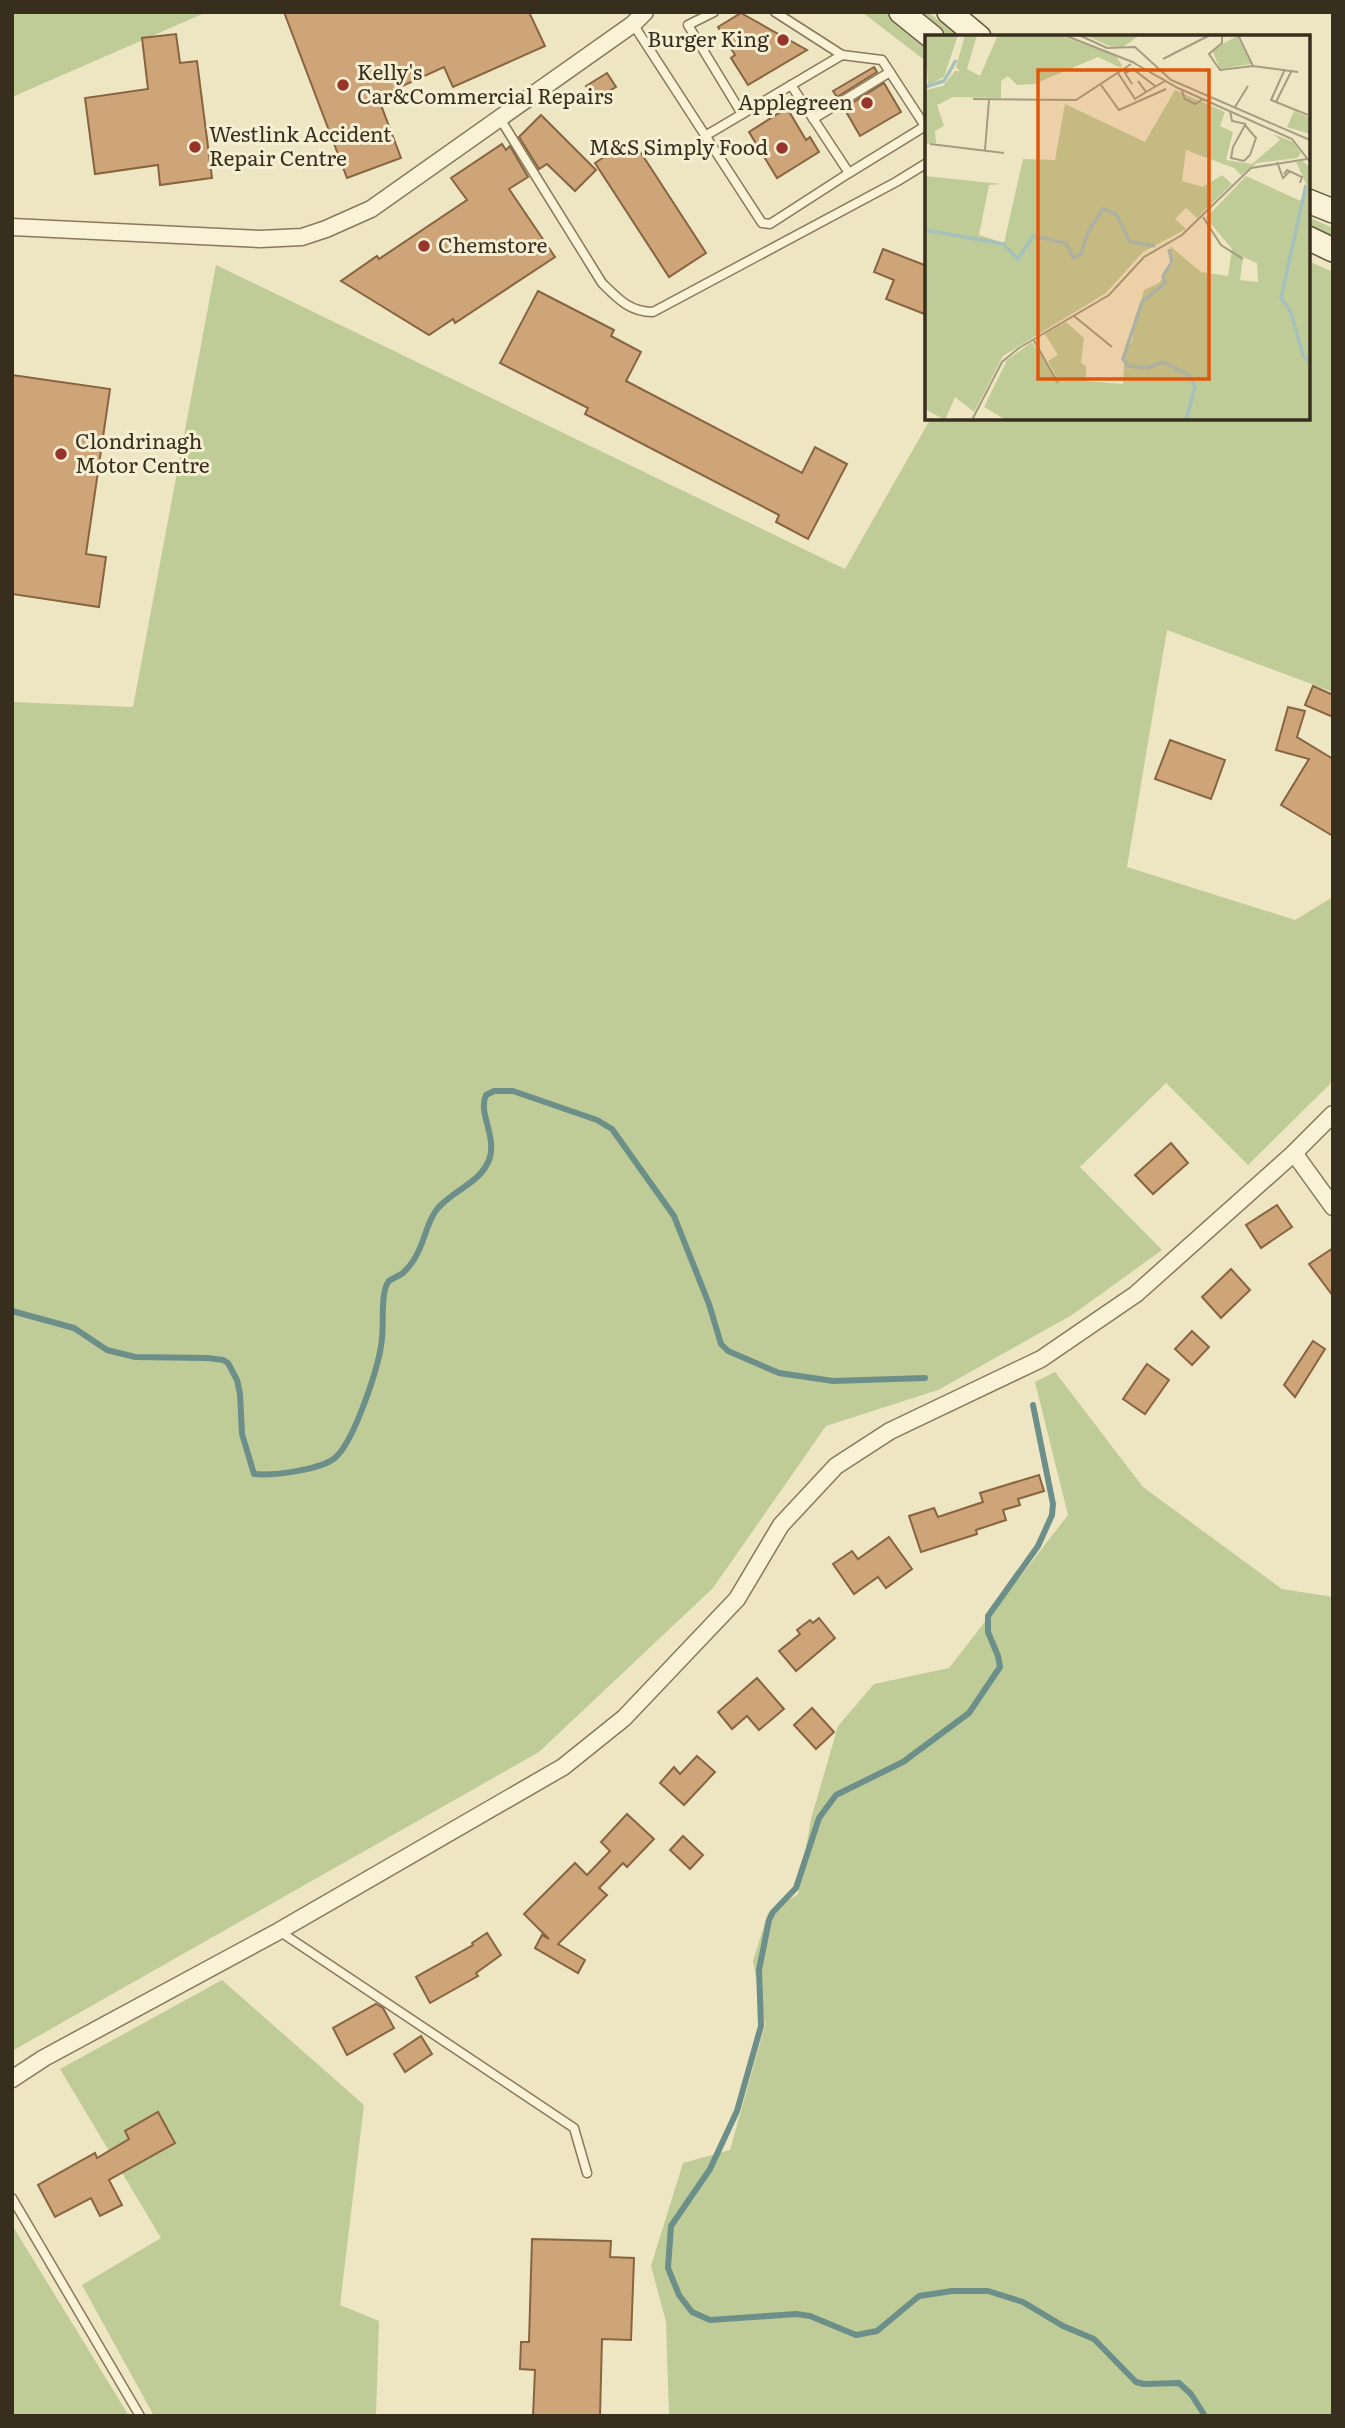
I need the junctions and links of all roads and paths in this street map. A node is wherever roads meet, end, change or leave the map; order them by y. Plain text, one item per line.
1 (714, 12) edge
2 (775, 12) edge
3 (901, 12) edge
4 (949, 12) edge
5 (639, 18) edge
6 (930, 35) edge
7 (977, 35) edge
8 (842, 55) junction
9 (890, 72) junction
10 (791, 85) junction
11 (743, 114) junction
12 (499, 117) junction
13 (813, 119) junction
14 (925, 124) edge
15 (925, 126) edge
16 (705, 136) junction
17 (925, 164) edge
18 (849, 173) junction
19 (1310, 202) edge
20 (1333, 211) edge
21 (12, 227) edge
22 (1310, 239) edge
23 (1333, 250) edge
24 (1333, 1114) edge
25 (1294, 1153) junction
26 (1333, 1207) edge
27 (279, 1931) junction
28 (12, 2079) edge
29 (587, 2173) dead end
30 (12, 2198) edge
31 (141, 2416) edge

1 - 11 lane
2 - 8 lane
3 - 6 main road
4 - 7 main road
5 - 12 street
5 - 16 lane
8 - 9 lane
8 - 10 lane
9 - 13 lane
9 - 14 lane
10 - 11 lane
10 - 13 lane
11 - 16 lane
12 - 17 lane
12 - 21 street
13 - 18 lane
15 - 18 lane
16 - 18 lane
19 - 20 main road
22 - 23 main road
24 - 25 street
25 - 26 street
25 - 27 street
27 - 28 street
27 - 29 lane
30 - 31 lane

